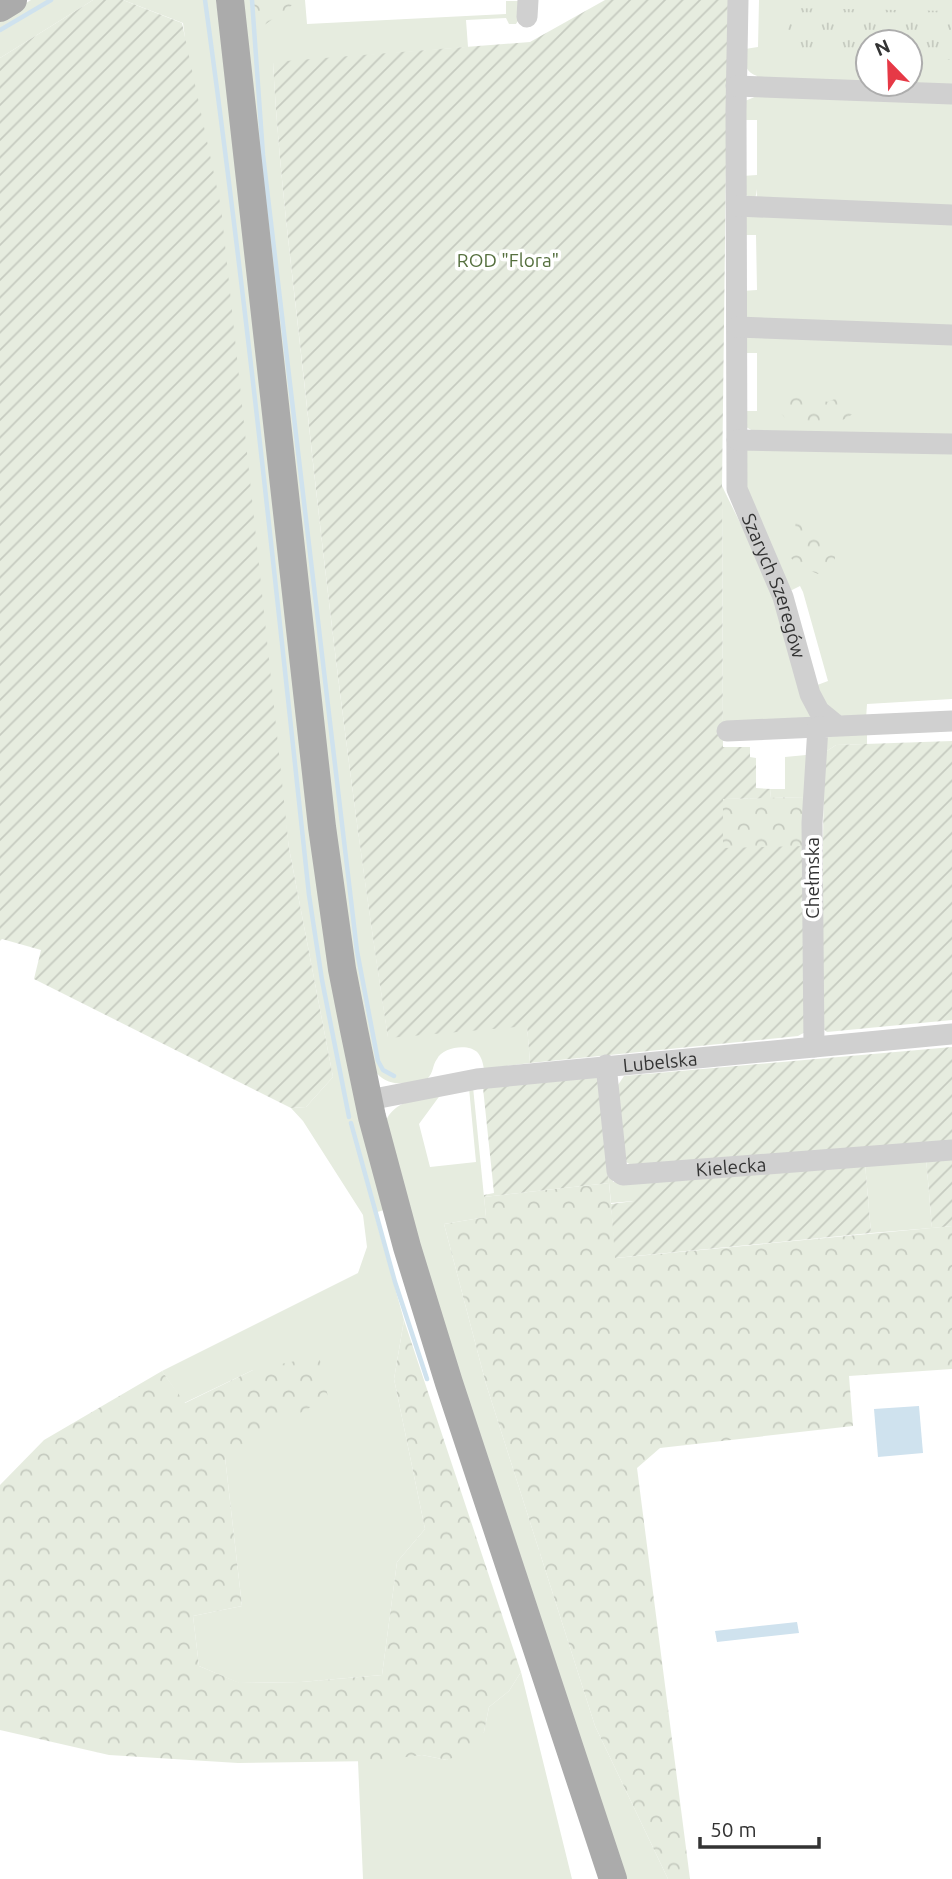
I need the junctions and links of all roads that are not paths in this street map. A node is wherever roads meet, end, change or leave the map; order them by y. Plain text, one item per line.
1 (13, 0) edge
2 (230, 0) edge
3 (738, 0) edge
4 (0, 8) edge
5 (736, 86) junction
6 (952, 94) edge
7 (737, 206) junction
8 (952, 215) edge
9 (737, 327) junction
10 (952, 335) edge
11 (737, 440) junction
12 (952, 444) edge
13 (952, 721) edge
14 (827, 726) junction
15 (727, 731) dead end
16 (952, 1034) edge
17 (814, 1046) junction
18 (606, 1065) junction
19 (369, 1100) junction
20 (952, 1150) edge
21 (613, 1879) edge

1 - 4 main road
2 - 19 main road
3 - 5 street, Szarych Szeregów
5 - 6 street
5 - 7 street, Szarych Szeregów
7 - 8 street
7 - 9 street, Szarych Szeregów
9 - 10 street
9 - 11 street, Szarych Szeregów
11 - 12 street
11 - 14 street, Szarych Szeregów
13 - 14 street
14 - 15 street
14 - 17 street, Chełmska
16 - 17 street, Lubelska
17 - 18 street, Lubelska
18 - 19 street, Lubelska
18 - 20 street, Kielecka
19 - 21 main road

